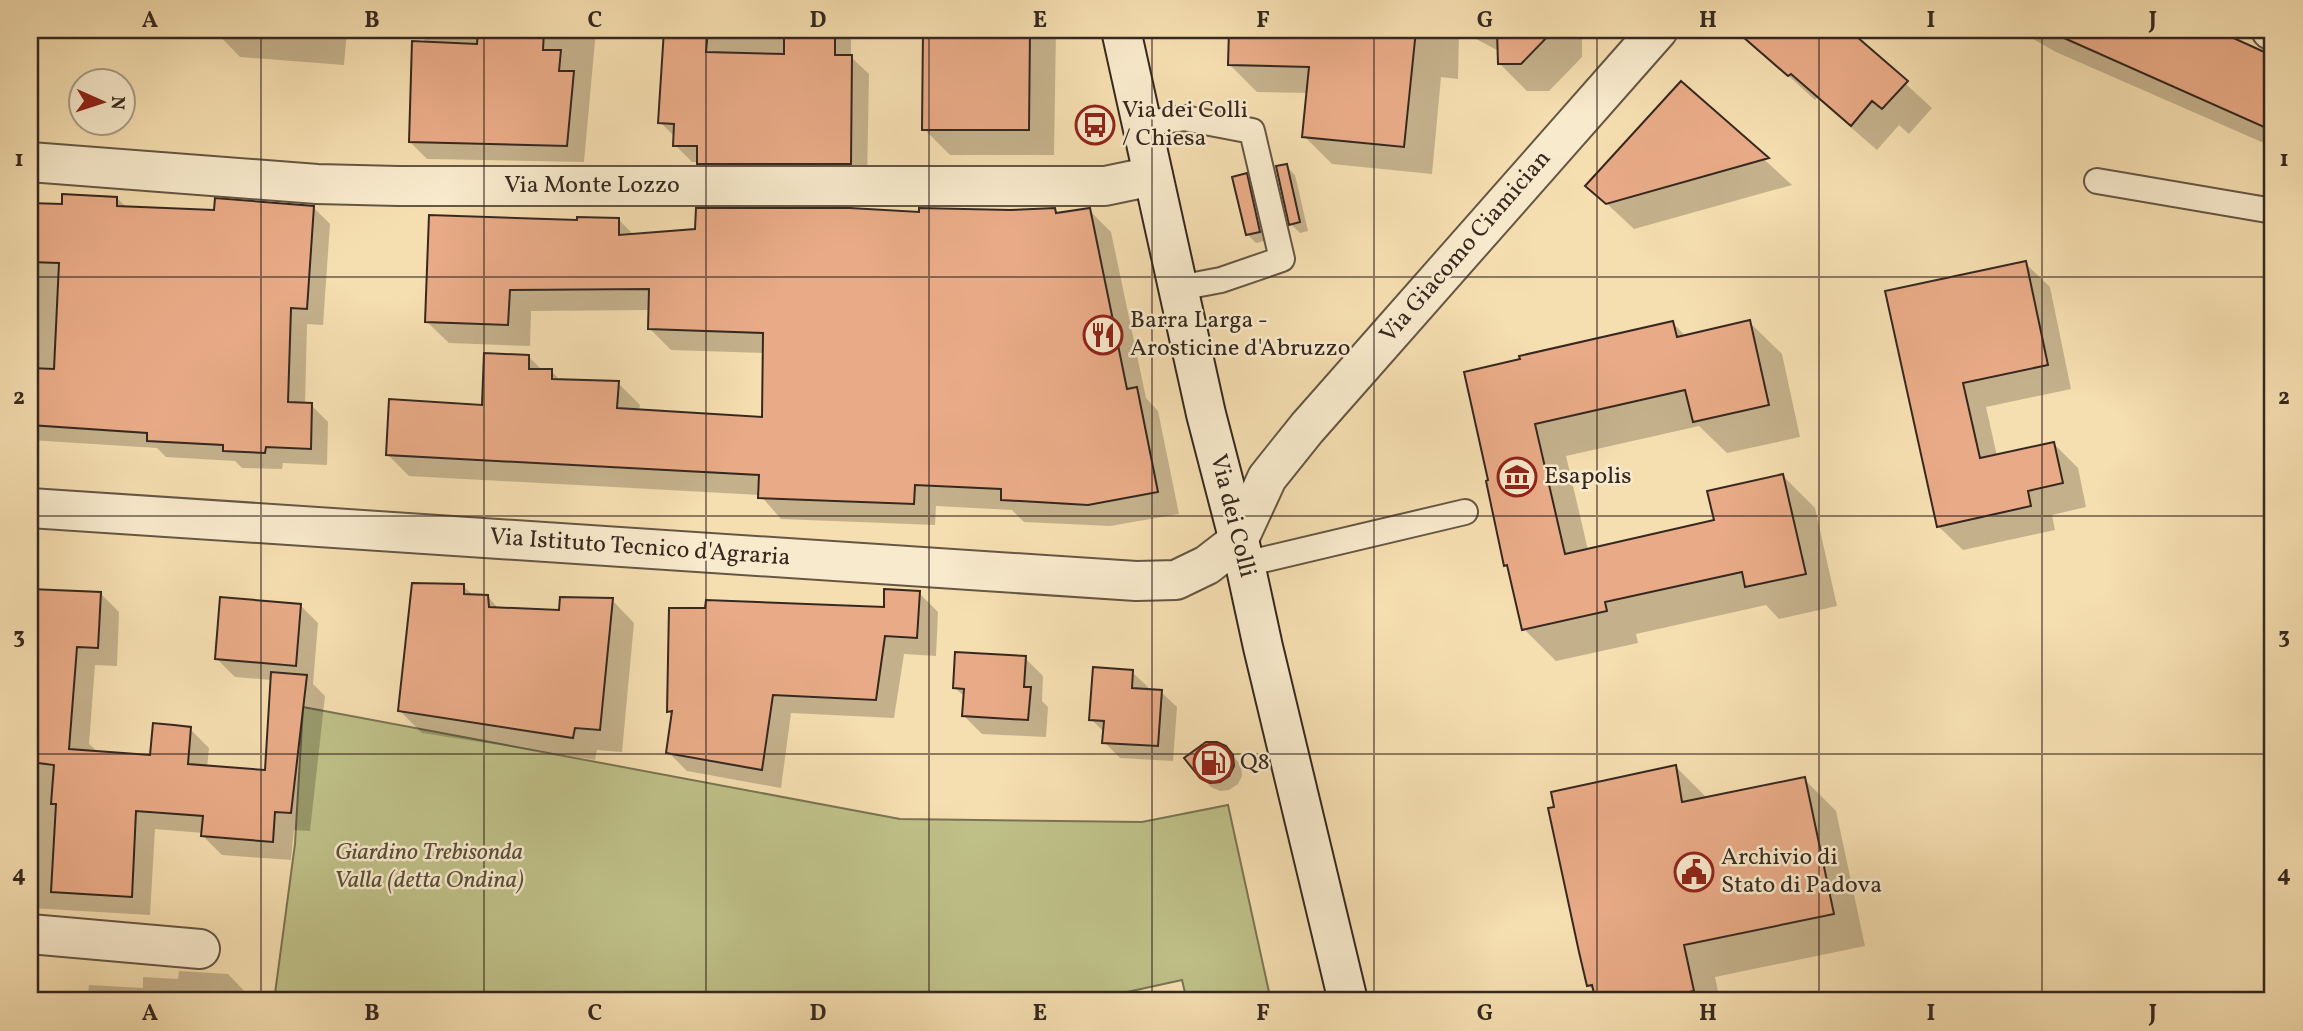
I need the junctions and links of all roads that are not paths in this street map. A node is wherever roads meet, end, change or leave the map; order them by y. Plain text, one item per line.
1 (1121, 30) edge
2 (1658, 30) edge
3 (1141, 124) junction
4 (30, 162) edge
5 (1153, 176) junction
6 (2096, 181) dead end
7 (2273, 211) edge
8 (1179, 288) junction
9 (30, 508) edge
10 (1465, 512) dead end
11 (1242, 552) junction
12 (30, 934) edge
13 (200, 949) dead end
14 (1348, 1001) edge

1 - 3 street, Via dei Colli
2 - 11 street, Via Giacomo Ciamician
3 - 5 street, Via dei Colli
3 - 8 lane
4 - 5 street, Via Monte Lozzo
5 - 8 street, Via dei Colli
6 - 7 lane
8 - 11 street, Via dei Colli
9 - 11 street, Via Istituto Tecnico d'Agraria
10 - 11 lane
11 - 14 street, Via dei Colli
12 - 13 street

